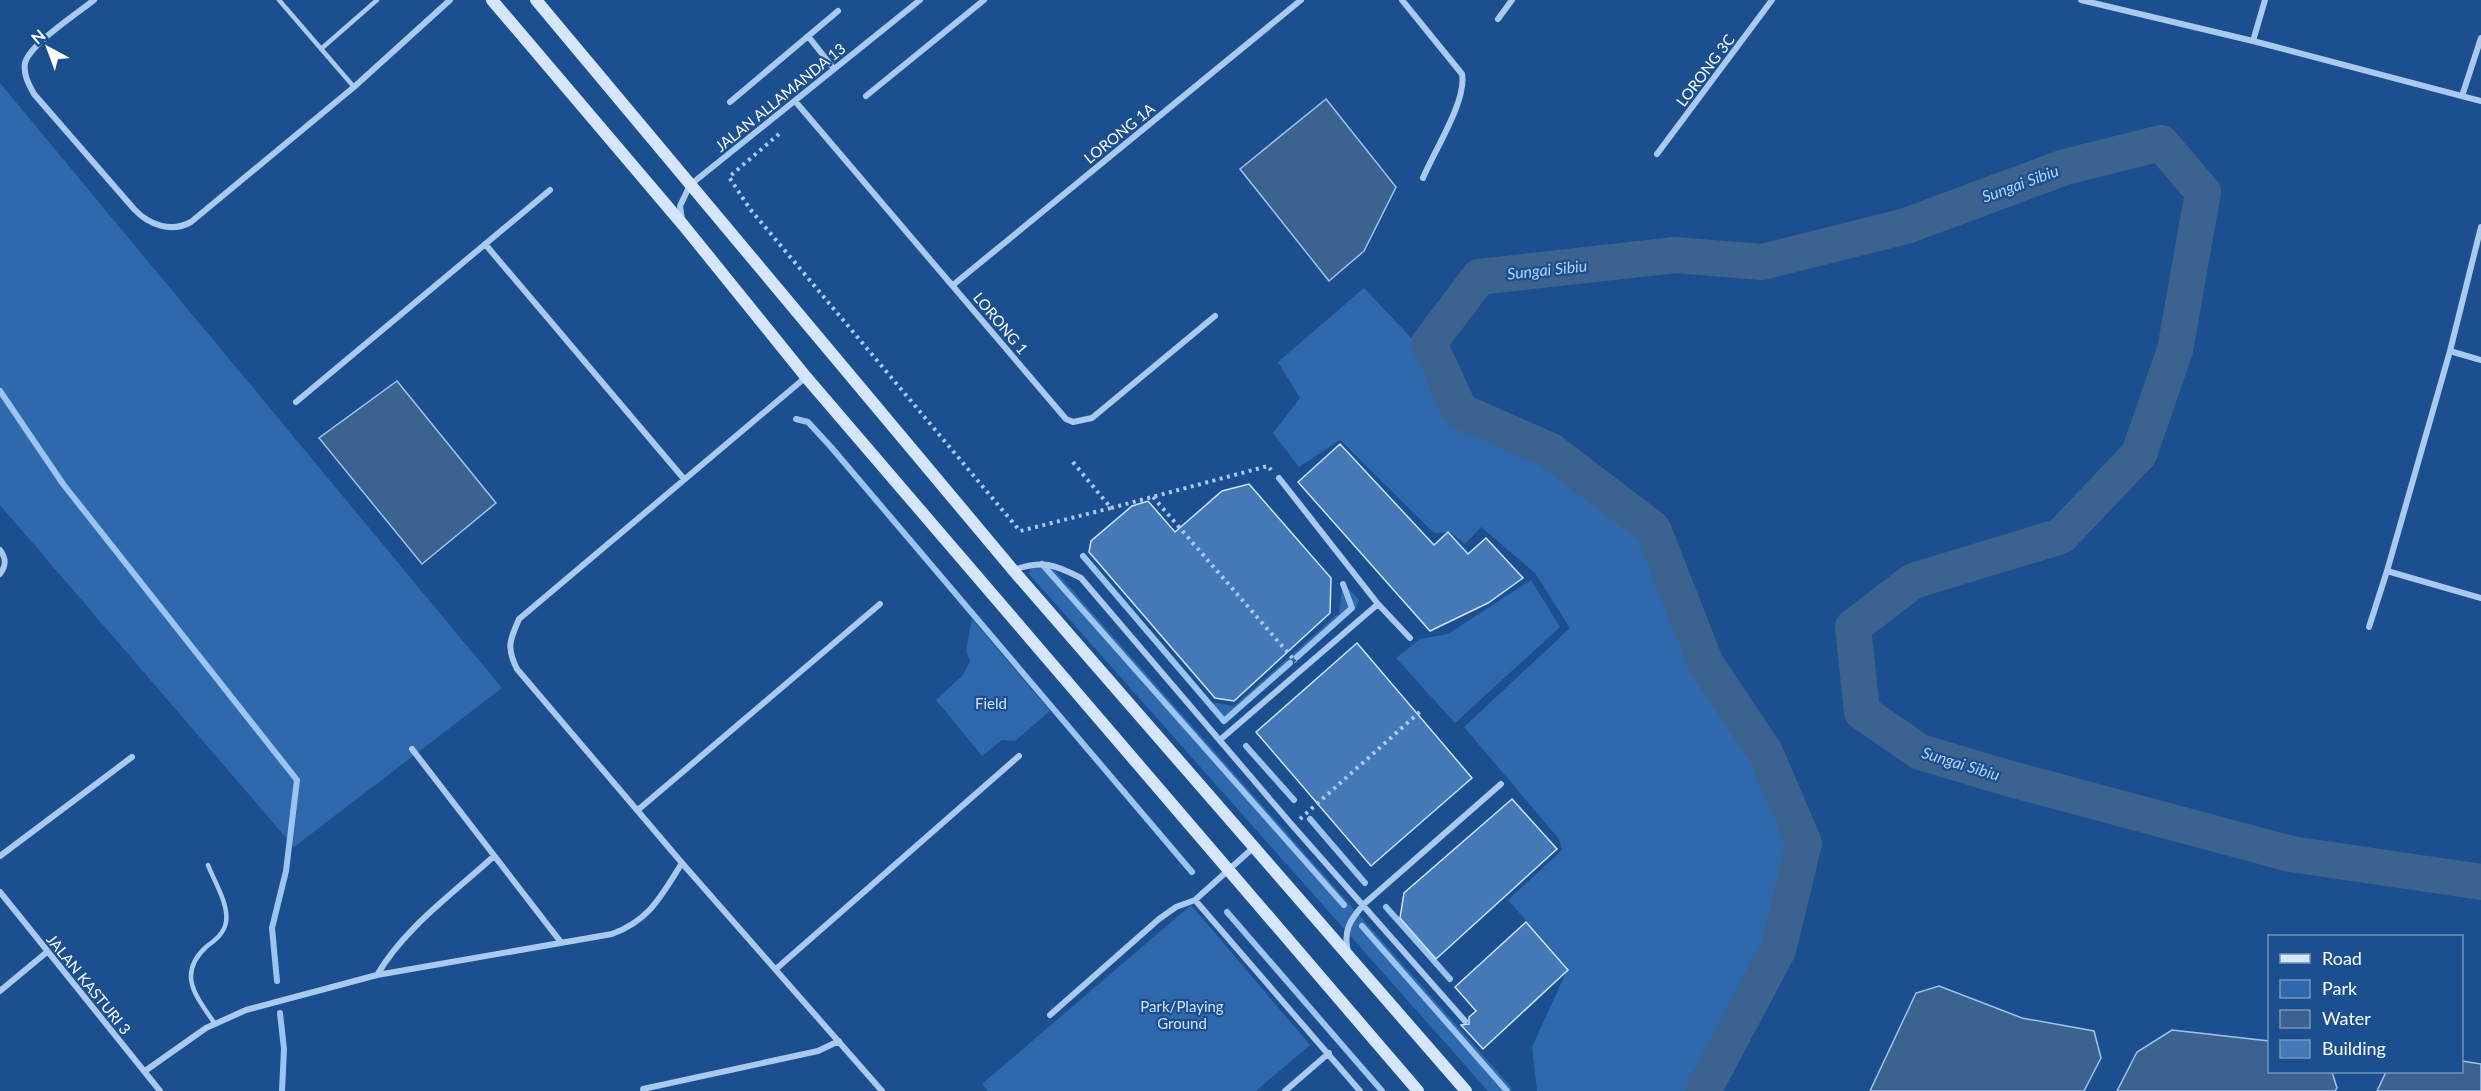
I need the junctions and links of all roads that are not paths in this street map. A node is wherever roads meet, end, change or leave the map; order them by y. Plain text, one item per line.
1 (94, 0) edge
2 (279, 0) edge
3 (377, 0) edge
4 (450, 0) edge
5 (492, 0) edge
6 (536, 0) edge
7 (984, 0) edge
8 (1301, 0) edge
9 (1402, 0) edge
10 (1512, 0) edge
11 (1772, 0) edge
12 (2081, 0) edge
13 (2265, 0) edge
14 (916, 1) edge
15 (838, 10) dead end
16 (1498, 19) dead end
17 (808, 36) junction
18 (2481, 38) edge
19 (2253, 41) junction
20 (321, 49) junction
21 (834, 69) junction
22 (354, 87) junction
23 (866, 96) dead end
24 (2462, 96) junction
25 (795, 101) junction
26 (2481, 101) edge
27 (730, 102) dead end
28 (1658, 154) dead end
29 (1423, 178) dead end
30 (690, 185) junction
31 (550, 190) dead end
32 (684, 226) junction
33 (2481, 228) edge
34 (485, 244) junction
35 (952, 285) junction
36 (1215, 316) dead end
37 (2450, 351) junction
38 (2481, 360) edge
39 (806, 377) junction
40 (296, 402) dead end
41 (684, 478) junction
42 (1279, 478) dead end
43 (0, 550) edge
44 (1013, 570) junction
45 (2387, 572) junction
46 (0, 574) edge
47 (2481, 598) edge
48 (880, 603) dead end
49 (1378, 604) junction
50 (2368, 627) dead end
51 (1410, 638) dead end
52 (1221, 739) junction
53 (412, 749) dead end
54 (1019, 756) dead end
55 (132, 757) dead end
56 (1501, 784) dead end
57 (639, 809) junction
58 (1253, 849) junction
59 (0, 856) edge
60 (494, 856) junction
61 (682, 863) junction
62 (208, 865) dead end
63 (1230, 871) junction
64 (0, 892) edge
65 (1195, 900) junction
66 (1364, 904) junction
67 (560, 941) junction
68 (47, 952) junction
69 (1350, 960) junction
70 (776, 969) junction
71 (377, 975) junction
72 (0, 991) edge
73 (1050, 1015) dead end
74 (1465, 1021) dead end
75 (215, 1024) junction
76 (839, 1041) junction
77 (1329, 1053) junction
78 (145, 1071) junction
79 (643, 1089) dead end
80 (160, 1091) edge
81 (882, 1091) edge
82 (1285, 1091) edge
83 (1360, 1091) edge
84 (1418, 1091) edge
85 (1466, 1091) edge

1 - 22 street
2 - 20 lane
3 - 20 lane
4 - 22 street
5 - 32 street
6 - 30 street
7 - 23 street
8 - 35 street, LORONG 1A
9 - 29 street
10 - 16 street
11 - 28 street, LORONG 3C
12 - 19 street
13 - 19 street
14 - 21 street, JALAN ALLAMANDA 13
15 - 17 street
17 - 21 street
17 - 27 street
18 - 24 street
19 - 24 street
20 - 22 lane
21 - 25 street, JALAN ALLAMANDA 13
24 - 26 street
25 - 30 street, JALAN ALLAMANDA 13
25 - 35 street, LORONG 1
30 - 32 street
30 - 44 street
31 - 34 street
32 - 39 street
33 - 37 street
34 - 40 street
34 - 41 street
35 - 36 street, LORONG 1
37 - 38 street
37 - 45 street
39 - 41 street
39 - 63 street
41 - 57 street
42 - 49 street
43 - 46 street
44 - 52 street
44 - 58 street
45 - 47 street
45 - 50 street
48 - 57 street
49 - 51 street
49 - 52 street
52 - 66 street
53 - 60 street
54 - 70 street
55 - 59 street
56 - 66 street
57 - 61 street
58 - 63 street
58 - 69 street
60 - 67 street
60 - 71 street
61 - 67 street
61 - 70 street
62 - 75 lane
63 - 65 street
63 - 84 street
64 - 68 street, JALAN KASTURI 3
65 - 73 street
65 - 77 street
66 - 69 street
66 - 74 street
67 - 71 street
68 - 72 street
68 - 78 street, JALAN KASTURI 3
69 - 85 street
70 - 76 street
71 - 75 street
75 - 78 street
76 - 79 street
76 - 81 street
77 - 82 street
77 - 83 street
78 - 80 street, JALAN KASTURI 3

